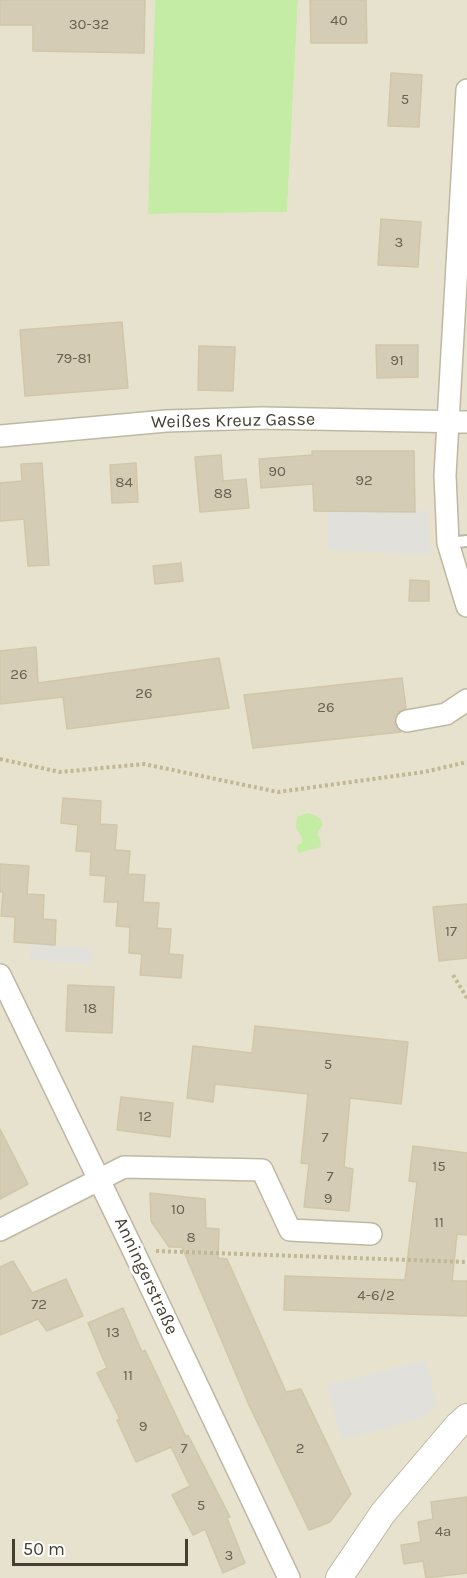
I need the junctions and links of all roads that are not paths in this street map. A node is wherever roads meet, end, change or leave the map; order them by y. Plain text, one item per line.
1 (467, 90) edge
2 (461, 289) edge
3 (457, 421) edge
4 (0, 436) edge
5 (458, 542) edge
6 (467, 606) edge
7 (467, 700) edge
8 (407, 721) dead end
9 (0, 975) edge
10 (99, 1179) junction
11 (0, 1230) edge
12 (371, 1234) dead end
13 (467, 1417) edge
14 (289, 1578) edge
15 (339, 1578) edge

1 - 2 street
2 - 3 street
3 - 4 street, Weißes Kreuz Gasse
3 - 5 street
5 - 6 street
7 - 8 street
9 - 10 street, Anningerstraße
10 - 11 street
10 - 12 street
10 - 14 street, Anningerstraße
13 - 15 street

